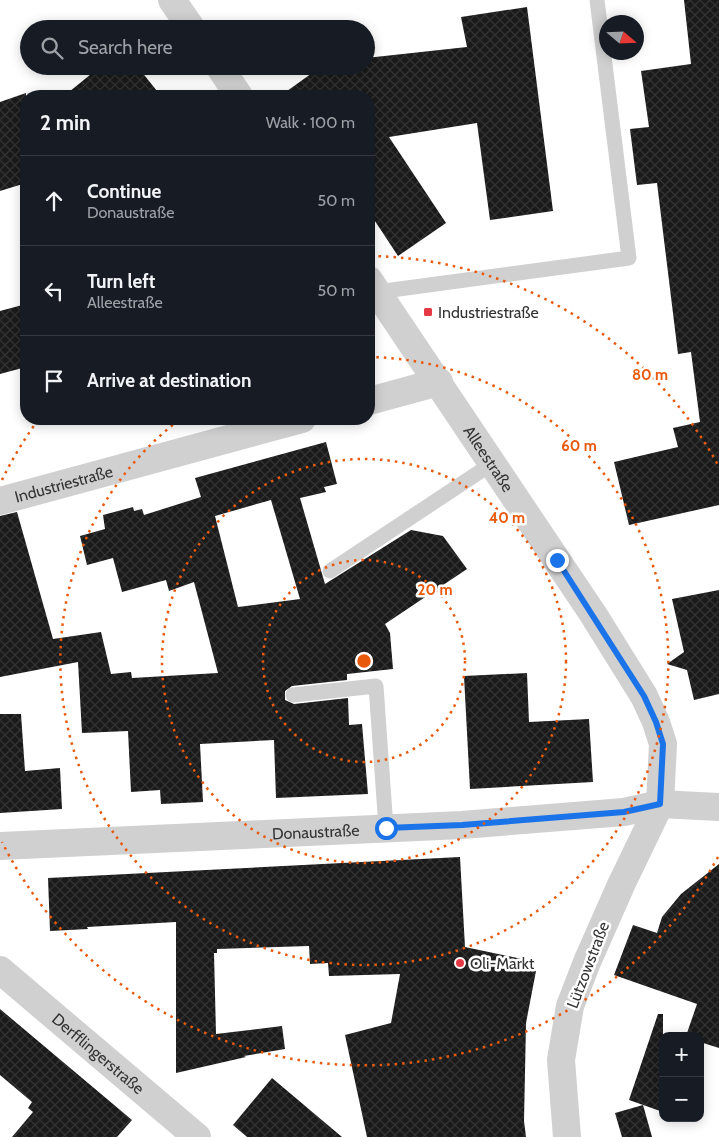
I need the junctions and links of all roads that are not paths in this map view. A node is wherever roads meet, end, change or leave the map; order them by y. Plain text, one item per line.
1 (172, 0) edge
2 (596, 0) edge
3 (186, 20) edge
4 (224, 75) edge
5 (235, 90) edge
6 (375, 286) edge
7 (375, 289) edge
8 (439, 382) junction
9 (375, 399) edge
10 (280, 425) edge
11 (493, 463) junction
12 (0, 501) edge
13 (330, 571) dead end
14 (293, 695) dead end
15 (660, 804) junction
16 (719, 807) edge
17 (386, 828) junction
18 (0, 846) edge
19 (0, 970) edge
20 (198, 1137) edge
21 (567, 1137) edge

1 - 3 street
2 - 6 lane
4 - 5 street
7 - 8 street, Alleestraße
8 - 9 street
8 - 11 street, Alleestraße
10 - 12 street, Industriestraße
11 - 13 lane
11 - 15 street, Alleestraße
14 - 17 lane
15 - 16 street, Donaustraße
15 - 17 street, Donaustraße
15 - 21 street, Lützowstraße
17 - 18 street, Donaustraße
19 - 20 street, Derfflingerstraße

